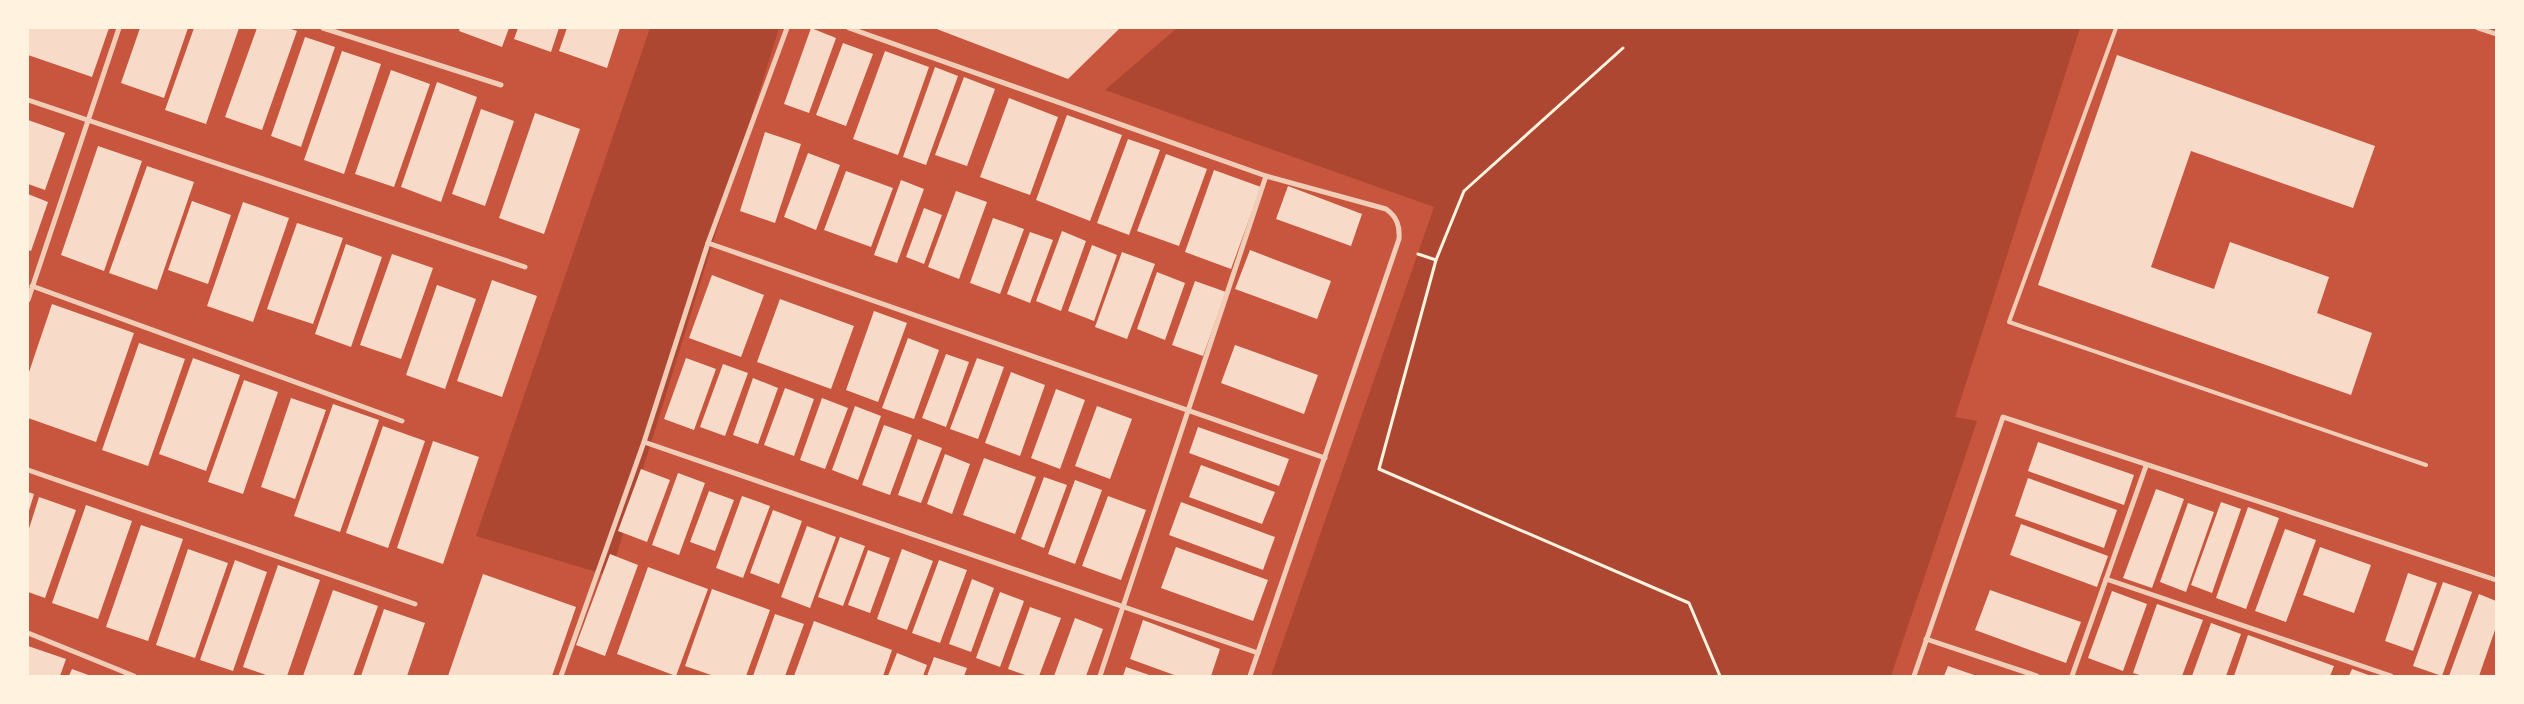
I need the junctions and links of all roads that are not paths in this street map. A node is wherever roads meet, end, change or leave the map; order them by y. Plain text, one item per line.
1 (119, 28) edge
2 (323, 28) edge
3 (787, 28) edge
4 (849, 28) edge
5 (2116, 28) edge
6 (2478, 28) edge
7 (2496, 34) edge
8 (501, 85) dead end
9 (28, 100) edge
10 (88, 120) junction
11 (1266, 176) junction
12 (708, 243) junction
13 (525, 267) dead end
14 (32, 286) junction
15 (28, 300) edge
16 (1188, 409) junction
17 (402, 422) dead end
18 (644, 442) junction
19 (1325, 458) junction
20 (2426, 465) dead end
21 (2146, 466) junction
22 (28, 470) edge
23 (2106, 579) junction
24 (2496, 580) edge
25 (415, 604) dead end
26 (1123, 608) junction
27 (28, 633) edge
28 (1926, 640) junction
29 (1258, 653) junction
30 (134, 676) edge
31 (561, 676) edge
32 (1100, 676) edge
33 (1250, 676) edge
34 (1914, 676) edge
35 (2037, 676) edge
36 (2072, 676) edge
37 (2391, 676) edge

1 - 10 street
2 - 8 street
3 - 12 street
4 - 11 street
5 - 20 lane
6 - 7 street
9 - 10 street
10 - 13 street
10 - 14 street
11 - 16 street
11 - 19 street
12 - 16 street
12 - 18 street
14 - 15 street
14 - 17 street
16 - 19 street
16 - 26 street
18 - 26 street
18 - 31 street
19 - 29 street
21 - 23 street
21 - 24 street
21 - 28 street
22 - 25 street
23 - 36 street
23 - 37 street
26 - 29 street
26 - 32 street
27 - 30 street
28 - 34 street
28 - 35 street
29 - 33 street

